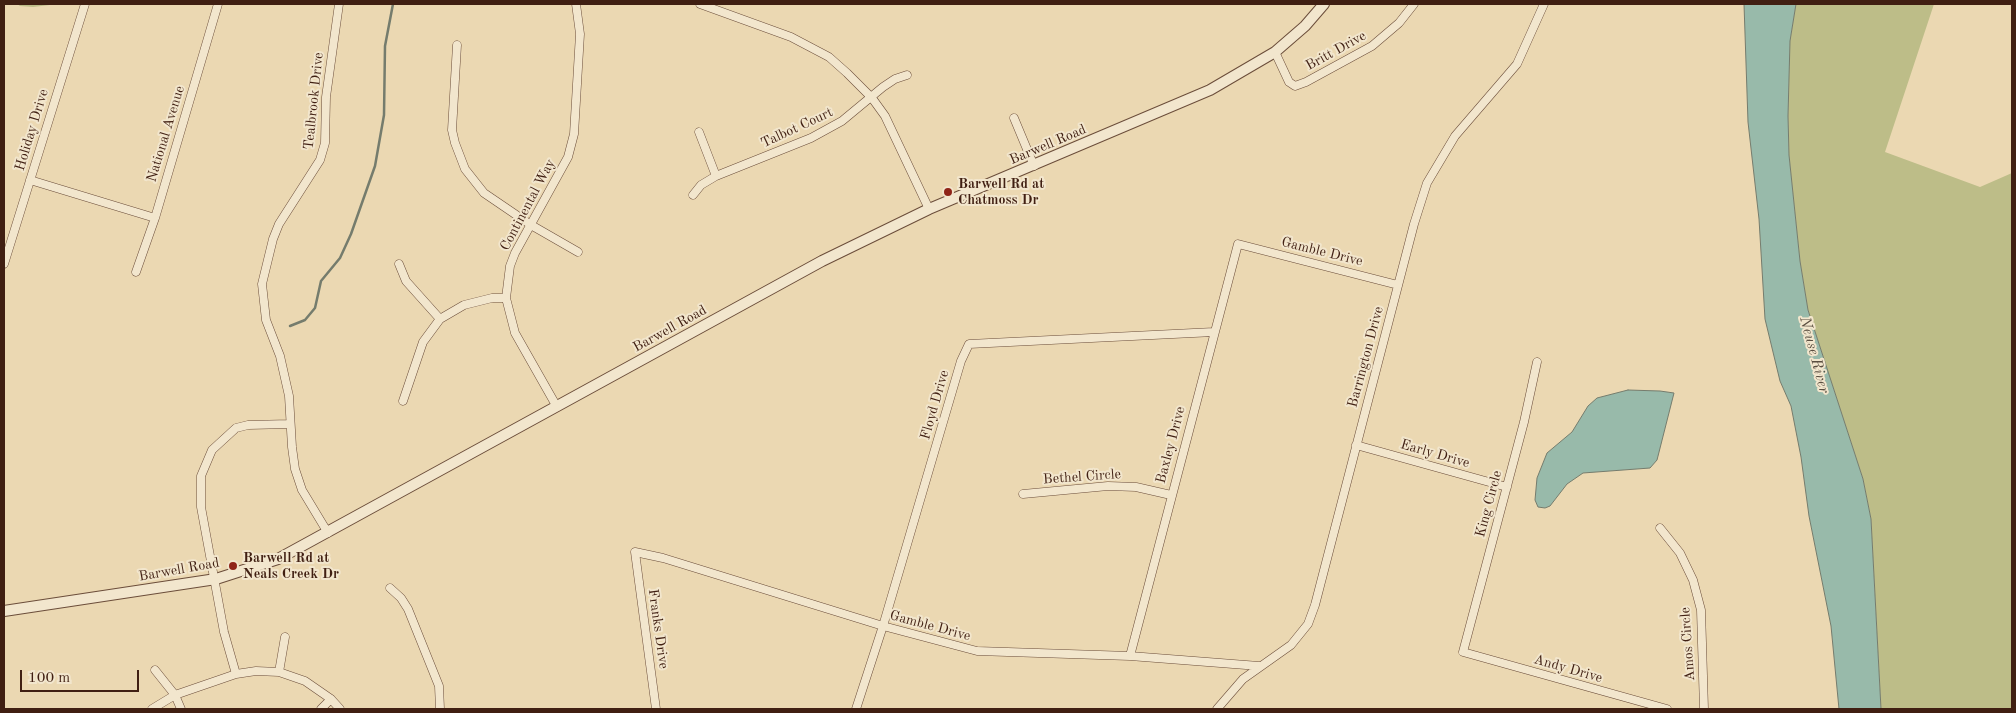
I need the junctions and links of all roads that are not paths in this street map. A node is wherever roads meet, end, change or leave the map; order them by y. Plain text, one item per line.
1 (85, 4) edge
2 (218, 4) edge
3 (339, 4) edge
4 (576, 4) edge
5 (700, 4) edge
6 (1324, 4) edge
7 (1414, 4) edge
8 (1544, 4) edge
9 (457, 45) dead end
10 (1275, 52) junction
11 (908, 76) dead end
12 (872, 98) junction
13 (1014, 118) dead end
14 (699, 132) dead end
15 (1034, 166) junction
16 (716, 176) junction
17 (30, 180) junction
18 (693, 195) dead end
19 (929, 209) junction
20 (155, 218) junction
21 (531, 225) junction
22 (1241, 244) joint
23 (578, 252) dead end
24 (4, 264) edge
25 (399, 264) dead end
26 (136, 272) dead end
27 (1398, 285) junction
28 (506, 298) junction
29 (440, 319) junction
30 (1214, 332) junction
31 (1537, 362) dead end
32 (403, 401) dead end
33 (557, 407) junction
34 (290, 424) junction
35 (1356, 445) junction
36 (1507, 487) junction
37 (1023, 494) dead end
38 (1171, 495) junction
39 (1660, 528) dead end
40 (328, 533) junction
41 (635, 552) joint
42 (216, 579) junction
43 (390, 588) dead end
44 (4, 611) edge
45 (883, 626) junction
46 (285, 637) dead end
47 (1463, 652) joint
48 (1130, 656) junction
49 (1259, 666) junction
50 (155, 670) dead end
51 (279, 672) junction
52 (236, 674) junction
53 (175, 695) junction
54 (332, 699) junction
55 (152, 709) edge
56 (181, 709) edge
57 (321, 709) edge
58 (340, 709) edge
59 (440, 709) edge
60 (656, 709) edge
61 (856, 709) edge
62 (1217, 709) edge
63 (1667, 709) edge
64 (1704, 709) edge

1 - 17 street, Holiday Drive
2 - 20 street, National Avenue
3 - 34 street, Tealbrook Drive
4 - 21 street, Continental Way
5 - 12 street
6 - 10 street, Barwell Road
7 - 10 street, Britt Drive
8 - 27 street, Barrington Drive
9 - 21 street
10 - 15 street, Barwell Road
11 - 12 street, Talbot Court
12 - 16 street, Talbot Court
12 - 19 street
13 - 15 street
14 - 16 street
15 - 19 street, Barwell Road
16 - 18 street, Talbot Court
17 - 20 street
17 - 24 street, Holiday Drive
19 - 33 street, Barwell Road
20 - 26 street, National Avenue
21 - 23 street
21 - 28 street, Continental Way
22 - 27 street, Gamble Drive
22 - 30 street, Baxley Drive
25 - 29 street
27 - 35 street, Barrington Drive
28 - 29 street
28 - 33 street, Continental Way
29 - 32 street
30 - 38 street, Baxley Drive
30 - 45 street, Floyd Drive
31 - 36 street, King Circle
33 - 40 street, Barwell Road
34 - 40 street, Tealbrook Drive
34 - 42 street
35 - 36 street, Early Drive
35 - 49 street, Barrington Drive
36 - 47 street, King Circle
37 - 38 street, Bethel Circle
38 - 48 street, Baxley Drive
39 - 64 street, Amos Circle
40 - 42 street, Barwell Road
41 - 45 street, Gamble Drive
41 - 60 street, Franks Drive
42 - 44 street, Barwell Road
42 - 52 street
43 - 59 street
45 - 48 street, Gamble Drive
45 - 61 street, Floyd Drive
46 - 51 street
47 - 63 street, Andy Drive
48 - 49 street, Gamble Drive
49 - 62 street, Barrington Drive
50 - 53 street
51 - 52 street
51 - 54 street
52 - 53 street
53 - 55 street
53 - 56 street
54 - 57 street
54 - 58 street

